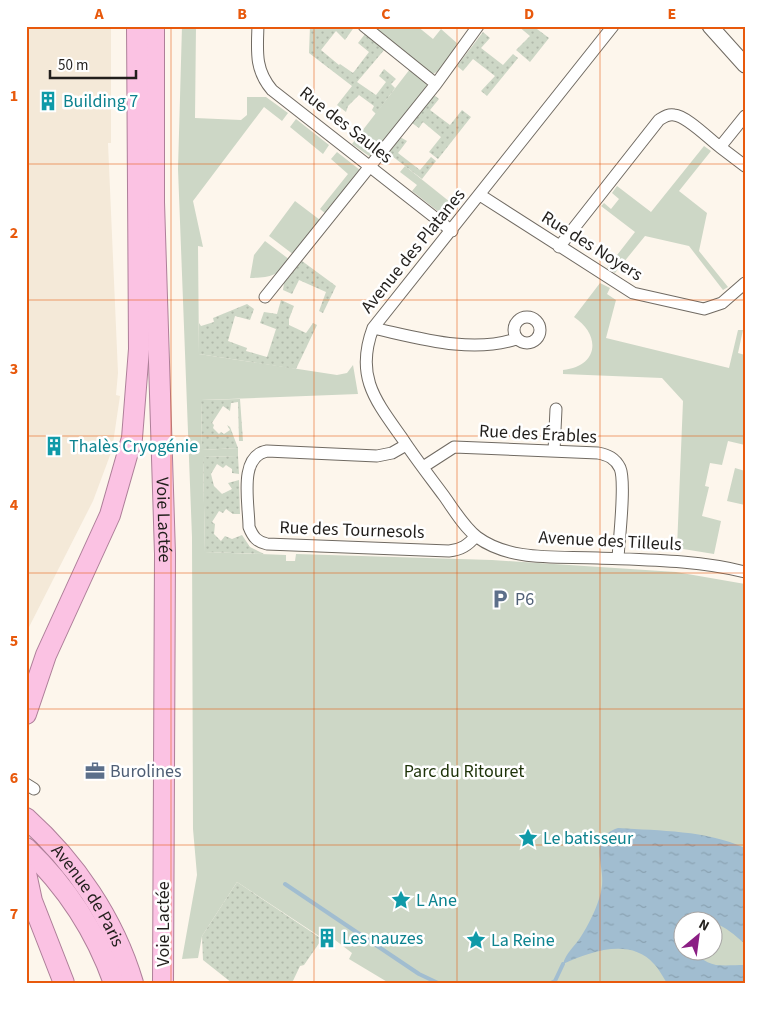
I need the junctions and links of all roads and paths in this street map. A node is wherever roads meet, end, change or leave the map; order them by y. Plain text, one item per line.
1 (137, 26) edge
2 (154, 26) edge
3 (258, 26) edge
4 (364, 26) edge
5 (478, 26) edge
6 (613, 26) edge
7 (710, 26) edge
8 (745, 65) edge
9 (436, 84) junction
10 (745, 116) edge
11 (720, 147) junction
12 (371, 166) junction
13 (745, 166) edge
14 (480, 195) junction
15 (452, 231) junction
16 (559, 247) junction
17 (745, 283) edge
18 (265, 297) dead end
19 (373, 328) junction
20 (516, 338) dead end
21 (556, 409) dead end
22 (406, 445) junction
23 (554, 451) junction
24 (423, 467) junction
25 (476, 536) junction
26 (618, 558) junction
27 (745, 572) edge
28 (26, 714) edge
29 (26, 818) edge
30 (26, 848) edge
31 (26, 873) edge
32 (64, 983) edge
33 (114, 983) edge
34 (133, 983) edge
35 (163, 983) edge

1 - 28 highway
2 - 35 highway, Voie Lactée
3 - 12 street, Rue des Saules
4 - 9 street
5 - 9 street
6 - 14 street, Avenue des Platanes
7 - 8 street
9 - 12 street
10 - 11 street
11 - 13 street
11 - 16 street
12 - 15 street, Rue des Saules
12 - 18 street
14 - 15 street, Avenue des Platanes
14 - 16 street, Rue des Noyers
15 - 19 street, Avenue des Platanes
16 - 17 street, Rue des Noyers
19 - 20 street
19 - 22 street, Avenue des Platanes
21 - 23 street
22 - 24 street, Avenue des Platanes
22 - 25 street, Rue des Tournesols
23 - 24 street, Rue des Érables
23 - 26 street, Rue des Érables
24 - 25 street, Avenue des Platanes
25 - 26 street, Avenue des Tilleuls
26 - 27 street, Avenue des Tilleuls
29 - 34 highway, Avenue de Paris
30 - 33 highway, Avenue de Paris
31 - 32 highway

